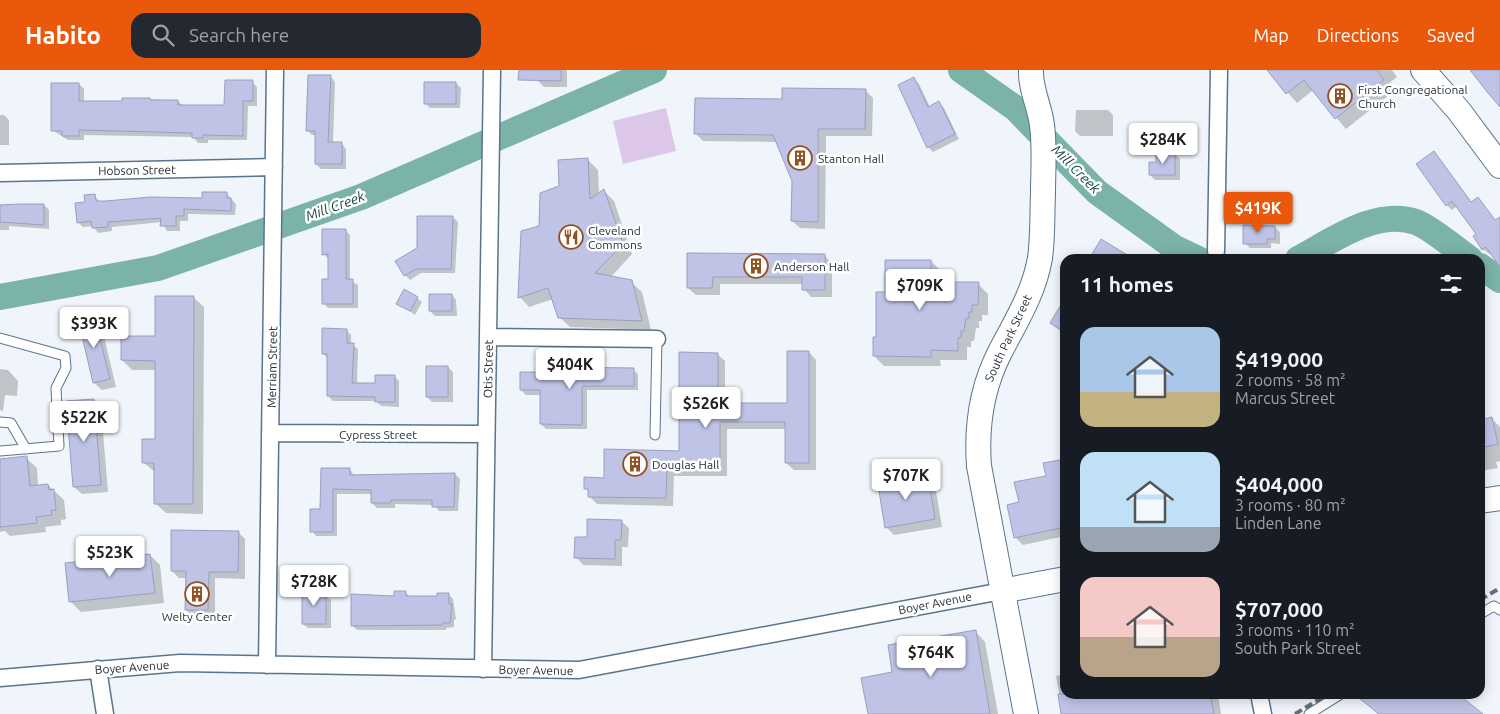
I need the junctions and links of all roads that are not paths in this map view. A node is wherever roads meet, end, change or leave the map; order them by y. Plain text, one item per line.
1 (275, 70) edge
2 (492, 70) edge
3 (1219, 70) edge
4 (1423, 70) edge
5 (1027, 74) edge
6 (1500, 166) edge
7 (274, 167) junction
8 (0, 173) edge
9 (1216, 252) dead end
10 (488, 337) junction
11 (0, 338) edge
12 (657, 340) joint
13 (0, 422) edge
14 (270, 433) junction
15 (486, 434) junction
16 (655, 435) dead end
17 (26, 449) junction
18 (0, 451) edge
19 (1500, 498) edge
20 (1485, 500) edge
21 (1060, 580) edge
22 (1002, 591) junction
23 (1500, 610) edge
24 (1485, 611) edge
25 (266, 665) junction
26 (98, 669) junction
27 (483, 669) junction
28 (0, 678) edge
29 (1260, 699) edge
30 (1333, 699) edge
31 (105, 714) edge
32 (1026, 714) edge
33 (1262, 714) edge
34 (1308, 714) edge

1 - 7 street, Merriam Street
2 - 10 street, Otis Street
3 - 9 street
4 - 6 street
5 - 22 street, South Park Street
7 - 8 street, Hobson Street
7 - 14 street, Merriam Street
10 - 12 street
10 - 15 street, Otis Street
11 - 17 lane
12 - 16 lane
13 - 17 lane
14 - 15 street, Cypress Street
14 - 25 street, Merriam Street
15 - 27 street, Otis Street
17 - 18 lane
19 - 20 street
21 - 22 street, Boyer Avenue
22 - 27 street, Boyer Avenue
22 - 32 street, South Park Street
23 - 24 lane
25 - 26 street, Boyer Avenue
25 - 27 street, Boyer Avenue
26 - 28 street, Boyer Avenue
26 - 31 street
29 - 33 street
30 - 34 lane

